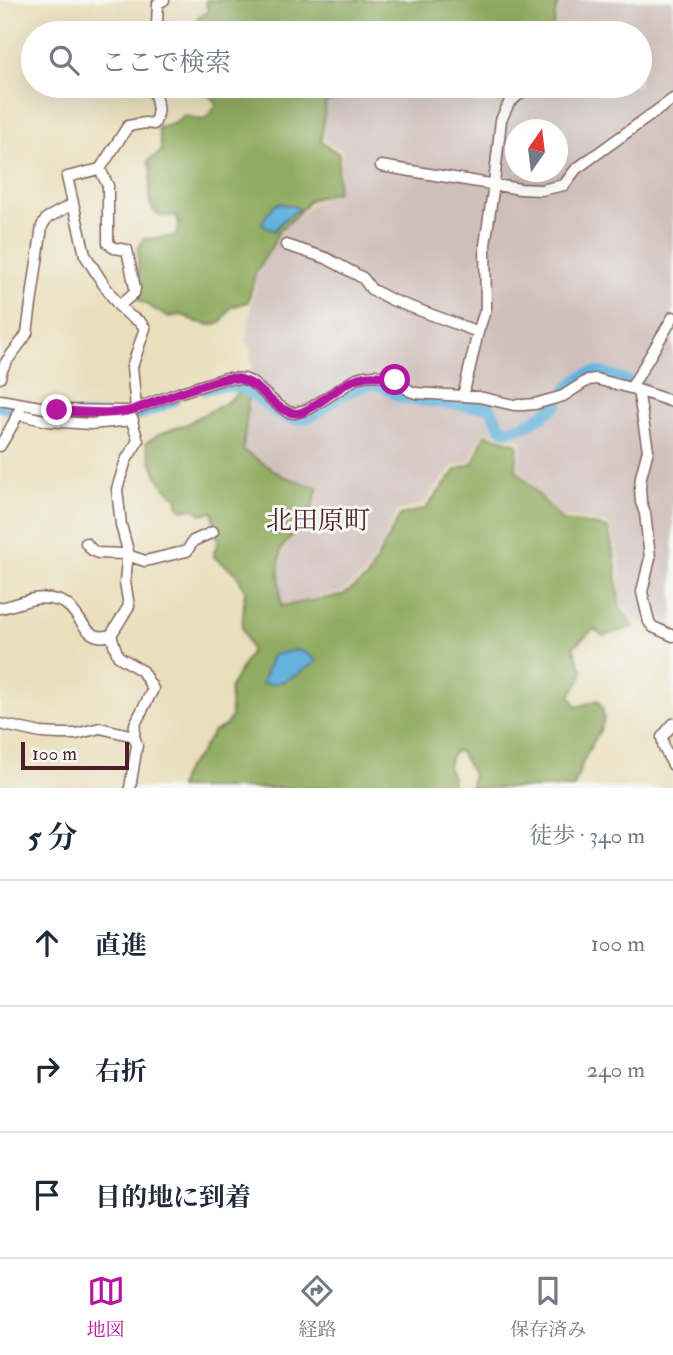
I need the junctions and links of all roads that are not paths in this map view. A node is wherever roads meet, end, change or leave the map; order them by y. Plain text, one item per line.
1 (163, 0) edge
2 (157, 21) edge
3 (157, 98) edge
4 (515, 98) edge
5 (673, 99) edge
6 (380, 166) dead end
7 (100, 169) junction
8 (494, 184) junction
9 (73, 204) junction
10 (286, 245) dead end
11 (120, 306) junction
12 (673, 317) edge
13 (478, 332) junction
14 (0, 379) edge
15 (635, 389) junction
16 (463, 396) junction
17 (0, 400) edge
18 (673, 402) edge
19 (19, 410) junction
20 (133, 413) junction
21 (0, 446) edge
22 (213, 532) dead end
23 (86, 542) dead end
24 (128, 556) junction
25 (0, 608) edge
26 (111, 635) junction
27 (673, 636) edge
28 (0, 724) edge
29 (673, 724) edge
30 (134, 736) junction
31 (673, 765) edge
32 (130, 788) edge

1 - 2 street
3 - 7 street
4 - 8 street
5 - 8 street
6 - 8 street
7 - 9 street
7 - 11 street
8 - 13 street
9 - 11 street
9 - 14 street
10 - 13 street
11 - 20 street
12 - 15 street
13 - 16 street
15 - 16 street
15 - 18 street
15 - 27 street
16 - 20 street
17 - 19 street
19 - 20 street
19 - 21 street
20 - 24 street
22 - 24 street
23 - 24 street
24 - 26 street
25 - 26 street
26 - 30 street
28 - 30 street
29 - 31 street
30 - 32 street

